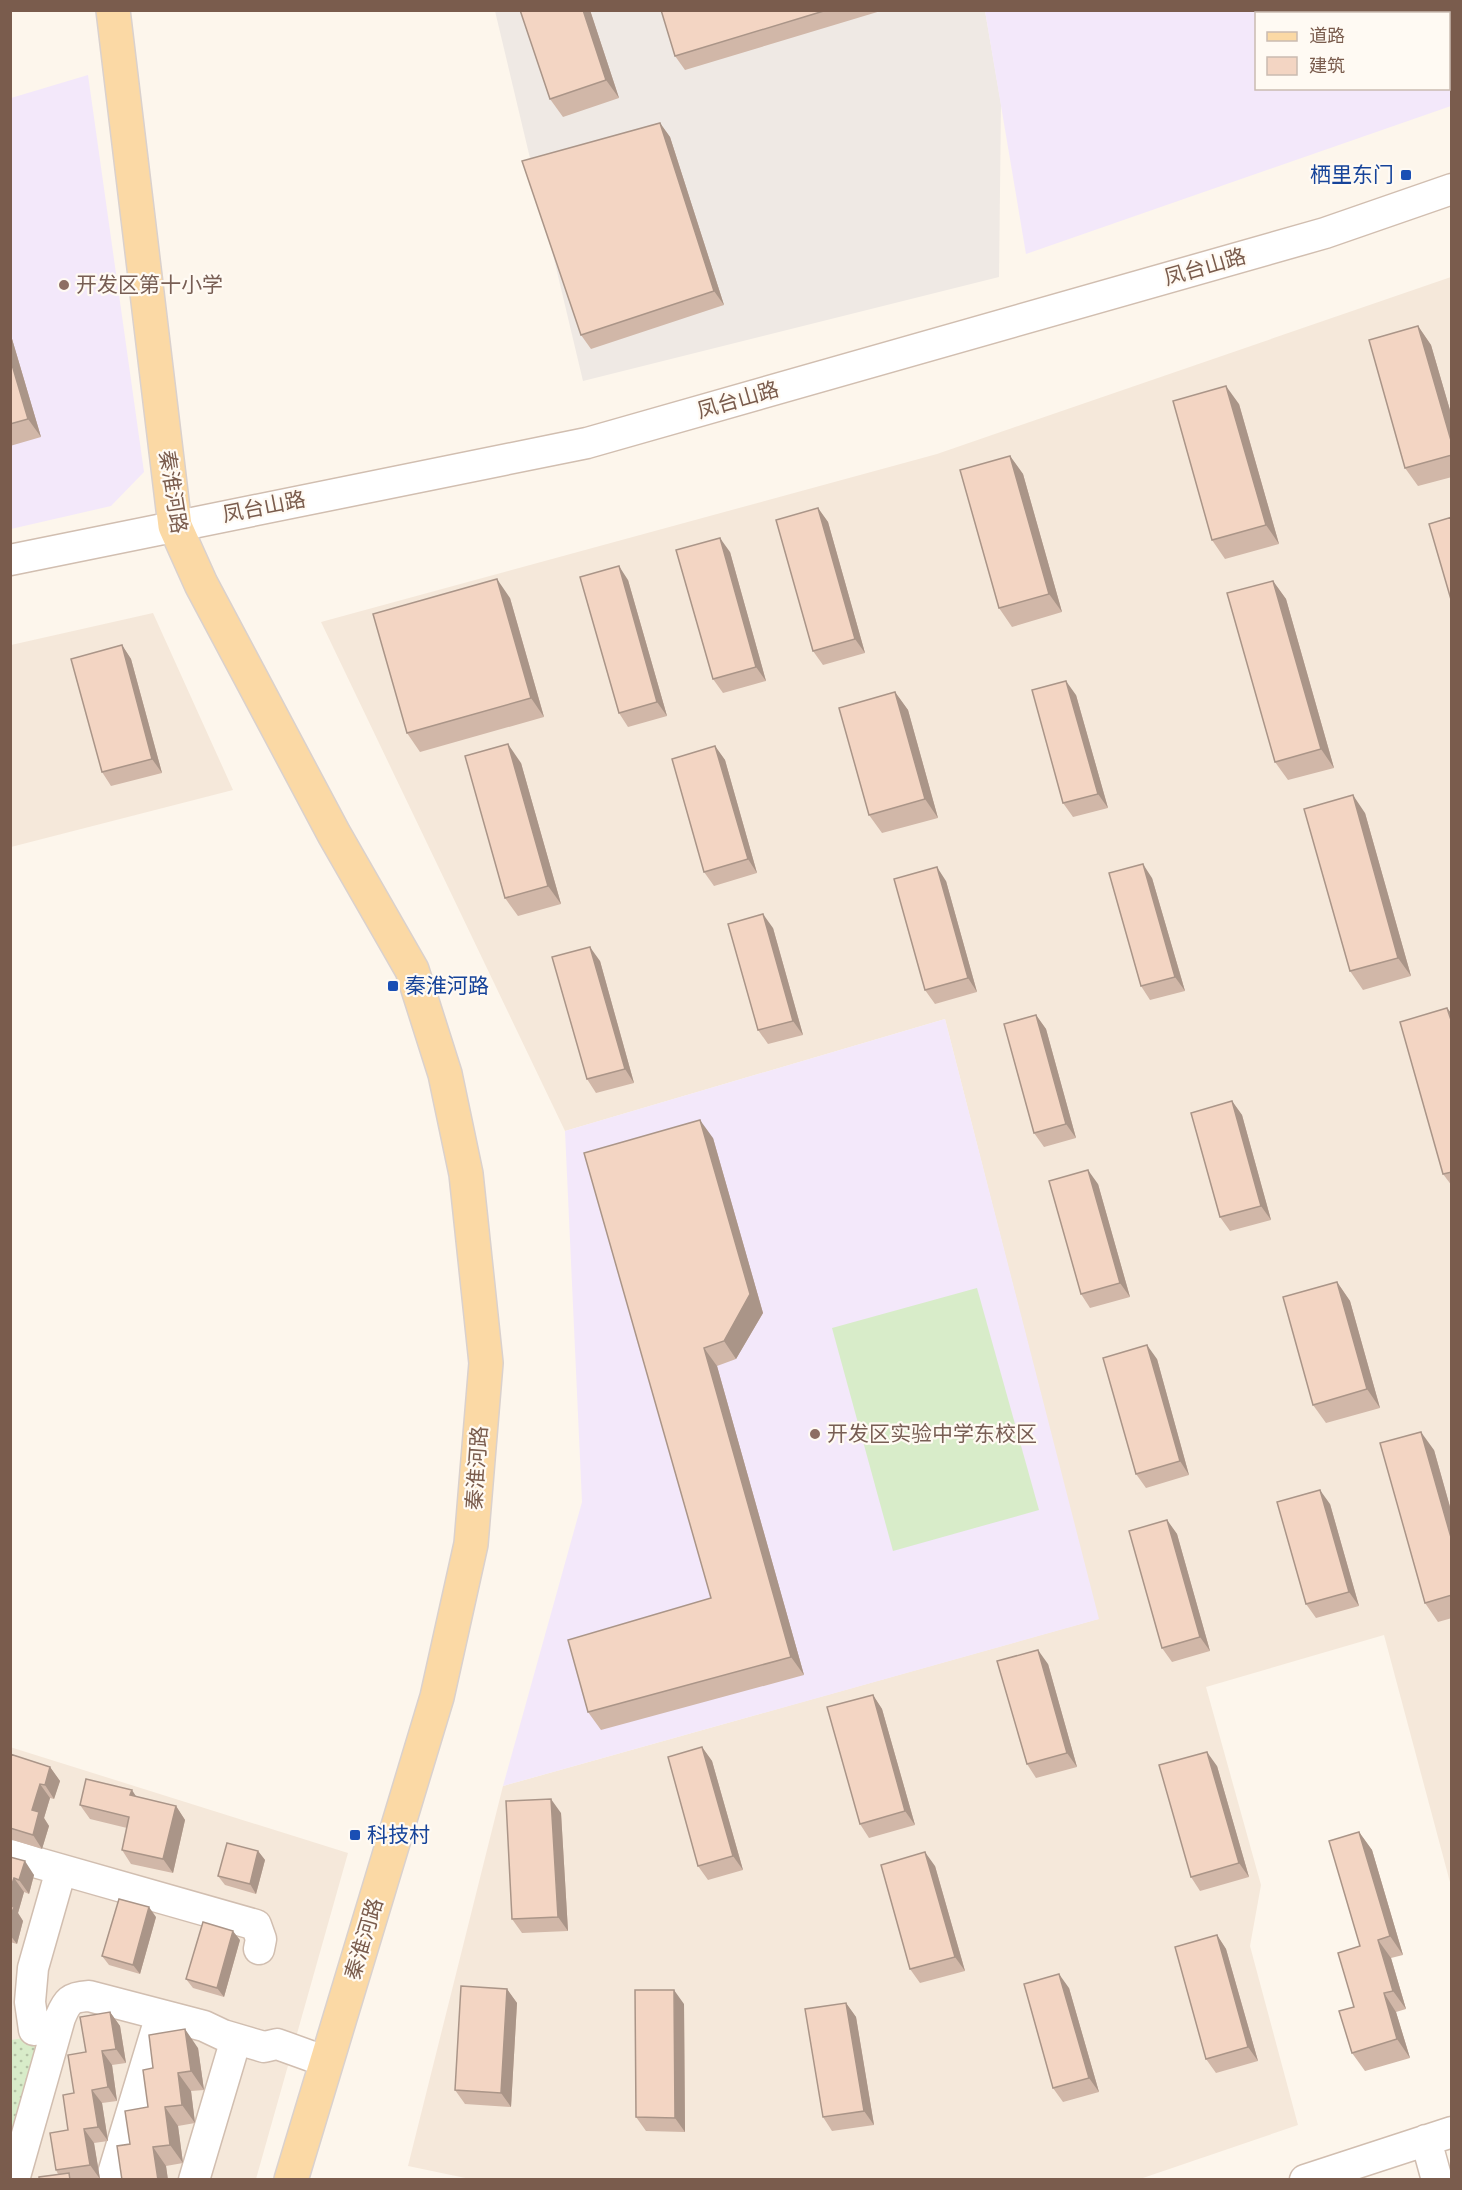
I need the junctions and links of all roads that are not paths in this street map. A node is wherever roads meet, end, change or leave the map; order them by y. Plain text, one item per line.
1 (113, 10) edge
2 (135, 10) edge
3 (1452, 189) edge
4 (1452, 209) edge
5 (189, 532) junction
6 (10, 560) edge
7 (10, 580) edge
8 (10, 1855) edge
9 (61, 1870) junction
10 (259, 1949) dead end
11 (161, 2015) junction
12 (33, 2033) edge
13 (236, 2039) junction
14 (327, 2062) junction
15 (1439, 2136) edge
16 (14, 2180) edge
17 (111, 2180) edge
18 (194, 2180) edge
19 (291, 2180) edge
20 (310, 2180) edge
21 (1305, 2180) edge
22 (1437, 2180) edge

1 - 5 main road, 秦淮河路
2 - 5 main road, 秦淮河路
3 - 5 street, 凤台山路
4 - 5 street, 凤台山路
5 - 6 street, 凤台山路
5 - 7 street, 凤台山路
5 - 14 main road, 秦淮河路
5 - 20 main road, 秦淮河路
8 - 9 street
9 - 10 street
9 - 12 street
11 - 12 street
11 - 13 street
11 - 17 street
12 - 16 street
13 - 14 street
13 - 18 street
14 - 19 main road, 秦淮河路
15 - 21 street
15 - 22 street

